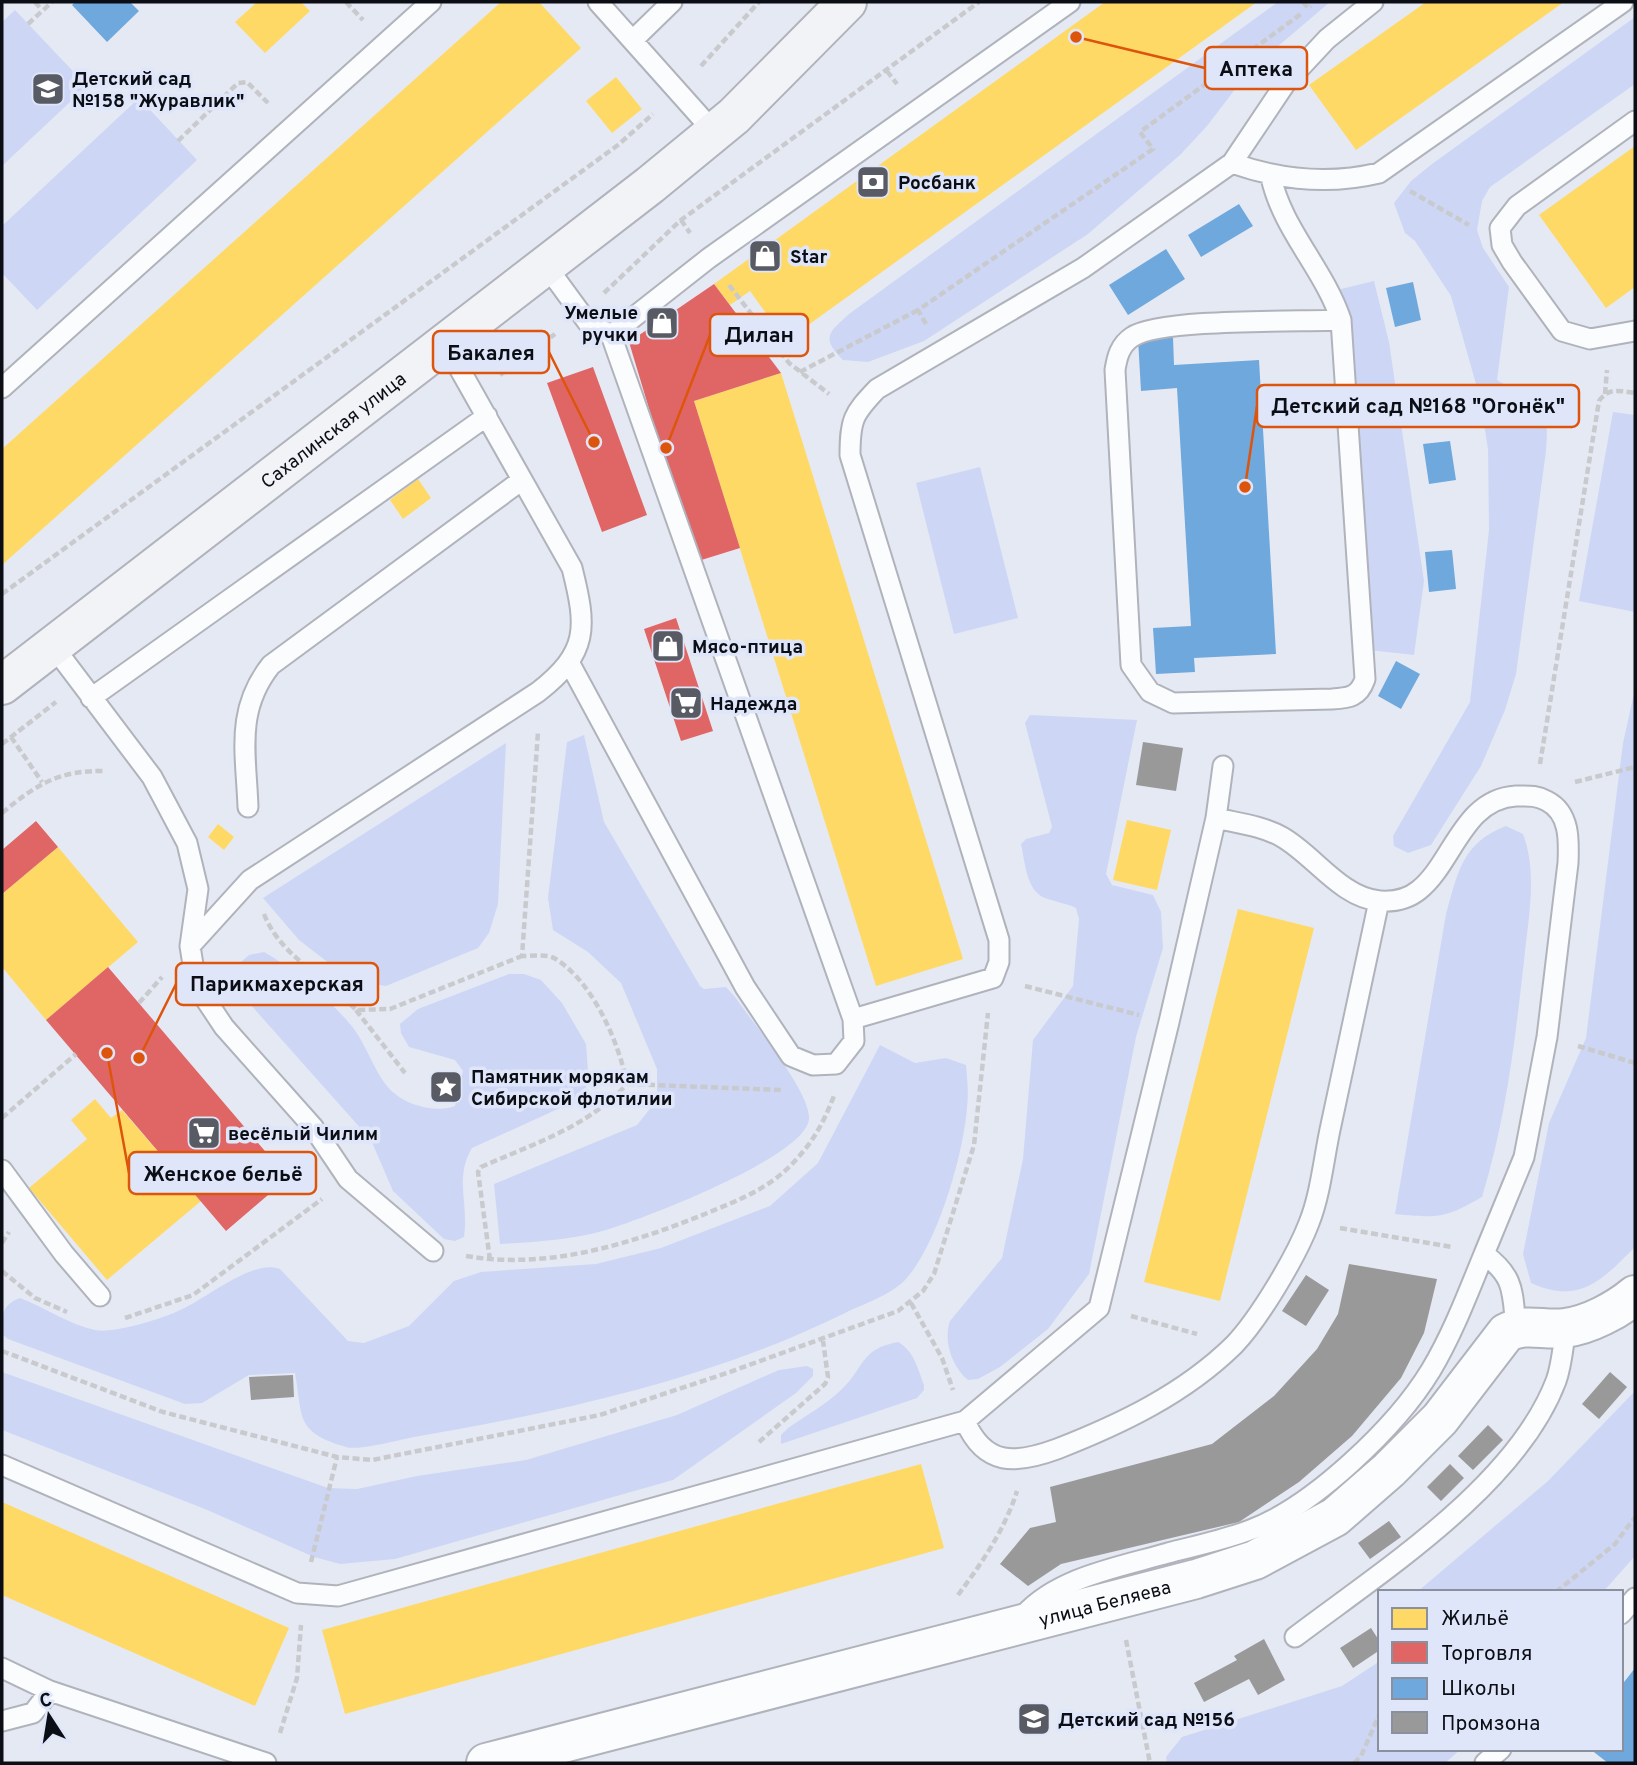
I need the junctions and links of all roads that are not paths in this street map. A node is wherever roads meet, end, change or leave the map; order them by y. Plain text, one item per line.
1 (431, 2) edge
2 (598, 2) edge
3 (672, 2) edge
4 (847, 2) edge
5 (1070, 2) edge
6 (1373, 2) edge
7 (1623, 2) edge
8 (633, 40) junction
9 (1635, 121) edge
10 (714, 132) junction
11 (1232, 163) junction
12 (1271, 177) junction
13 (547, 267) junction
14 (1341, 320) junction
15 (1635, 331) edge
16 (611, 335) junction
17 (446, 345) junction
18 (2, 388) edge
19 (487, 416) junction
20 (522, 480) junction
21 (53, 646) junction
22 (570, 664) junction
23 (2, 685) edge
24 (91, 698) junction
25 (1223, 766) dead end
26 (248, 807) dead end
27 (1216, 818) junction
28 (1378, 901) junction
29 (191, 946) junction
30 (853, 1018) junction
31 (2, 1170) edge
32 (433, 1251) road end
33 (1484, 1254) junction
34 (1635, 1295) edge
35 (100, 1296) dead end
36 (1516, 1327) junction
37 (1566, 1328) junction
38 (965, 1421) junction
39 (2, 1465) edge
40 (1635, 1598) edge
41 (1623, 1612) edge
42 (1016, 1624) junction
43 (1295, 1637) dead end
44 (2, 1668) edge
45 (50, 1691) junction
46 (2, 1721) edge
47 (1499, 1751) edge
48 (266, 1763) edge
49 (486, 1763) edge
50 (1485, 1763) edge

1 - 18 lane
2 - 8 lane
3 - 8 lane
4 - 10 main road, Сахалинская улица
5 - 16 lane
6 - 11 lane
7 - 12 lane
8 - 10 lane
9 - 15 lane
10 - 13 main road, Сахалинская улица
11 - 12 lane
11 - 30 lane
12 - 14 lane
13 - 16 lane
13 - 17 main road, Сахалинская улица
14 - 14 lane
16 - 30 lane
17 - 19 lane
17 - 21 main road, Сахалинская улица
19 - 20 lane
19 - 24 lane
20 - 22 lane
20 - 26 lane
21 - 23 main road, Сахалинская улица
21 - 24 lane
22 - 29 lane
22 - 30 lane
24 - 29 lane
25 - 27 lane
27 - 28 lane
27 - 38 lane
28 - 33 lane
28 - 38 lane
29 - 32 lane
31 - 35 lane
33 - 36 lane
33 - 42 lane
34 - 37 street
36 - 37 street
36 - 42 street, улица Беляева
37 - 43 lane
38 - 39 lane
40 - 41 lane
42 - 49 street, улица Беляева
44 - 45 lane
45 - 46 lane
45 - 48 lane
47 - 50 lane

